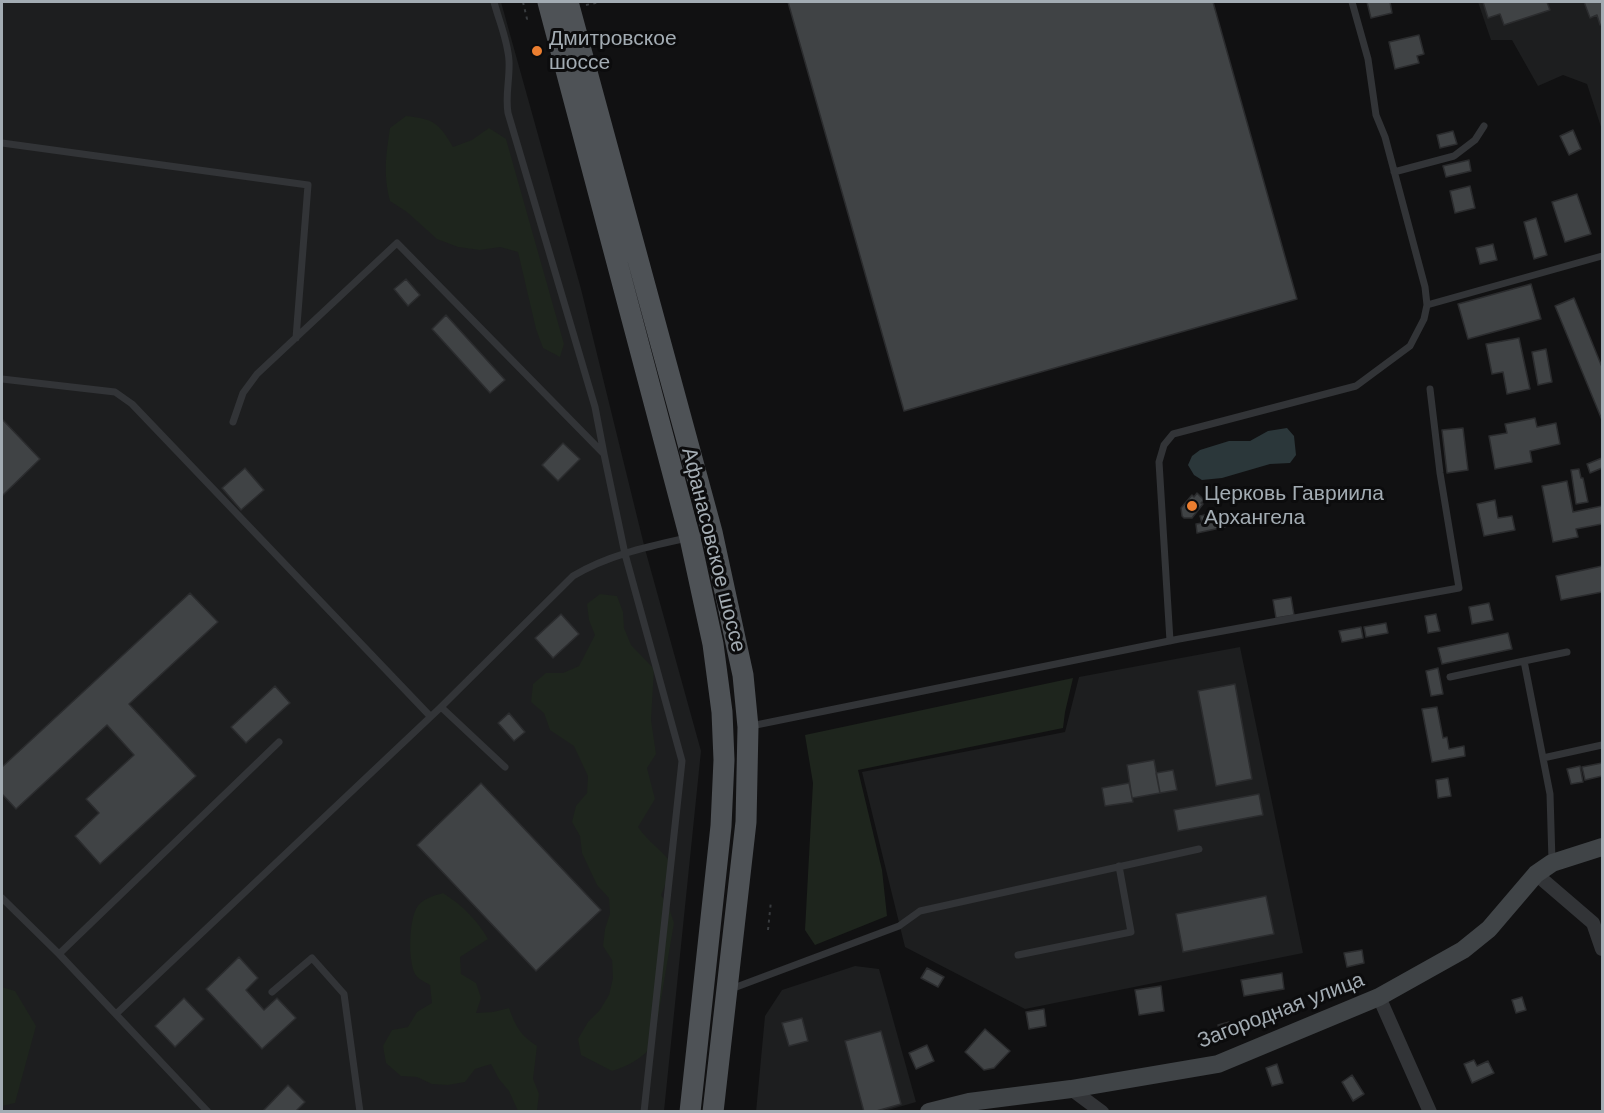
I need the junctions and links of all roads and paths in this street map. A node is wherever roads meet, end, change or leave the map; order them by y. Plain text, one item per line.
1 (494, 2) edge
2 (523, 2) edge
3 (548, 2) edge
4 (600, 2) edge
5 (1352, 2) edge
6 (577, 4) edge
7 (523, 20) dead end
8 (1484, 126) dead end
9 (2, 143) edge
10 (1394, 172) junction
11 (1602, 256) edge
12 (1426, 305) junction
13 (296, 338) junction
14 (2, 379) edge
15 (1430, 389) dead end
16 (233, 422) dead end
17 (604, 454) junction
18 (712, 532) junction
19 (690, 537) junction
20 (625, 554) junction
21 (1170, 641) junction
22 (1567, 652) dead end
23 (1524, 661) junction
24 (1450, 677) dead end
25 (441, 707) junction
26 (430, 716) junction
27 (748, 727) junction
28 (279, 742) dead end
29 (1602, 745) edge
30 (1543, 758) junction
31 (505, 767) dead end
32 (1602, 847) edge
33 (1199, 849) dead end
34 (1552, 863) junction
35 (1119, 866) junction
36 (1536, 874) junction
37 (2, 898) edge
38 (771, 901) dead end
39 (768, 930) dead end
40 (1602, 949) edge
41 (59, 954) junction
42 (1018, 955) dead end
43 (726, 991) junction
44 (272, 992) dead end
45 (1379, 996) junction
46 (116, 1014) junction
47 (1071, 1089) junction
48 (208, 1112) edge
49 (360, 1112) edge
50 (644, 1112) edge
51 (690, 1112) edge
52 (713, 1112) edge
53 (929, 1112) edge
54 (1102, 1112) edge
55 (1430, 1112) edge

1 - 17 lane
2 - 7 path
3 - 19 main road, Афанасовское шоссе
4 - 6 path
5 - 10 lane
6 - 18 main road, Афанасовское шоссе
8 - 10 lane
9 - 13 lane
10 - 12 lane
11 - 12 lane
12 - 21 lane
13 - 16 lane
13 - 17 lane
14 - 26 lane
15 - 21 lane
17 - 20 lane
18 - 19 lane
18 - 27 main road, Афанасовское шоссе
19 - 20 lane
19 - 51 main road, Афанасовское шоссе
20 - 25 lane
20 - 50 lane
21 - 27 lane
22 - 23 lane
23 - 24 lane
23 - 30 lane
25 - 26 lane
25 - 31 lane
26 - 46 lane
27 - 43 main road, Афанасовское шоссе
28 - 41 lane
29 - 30 lane
30 - 34 lane
32 - 34 street, Загородная улица
33 - 35 lane
34 - 36 street, Загородная улица
35 - 42 lane
35 - 43 lane
36 - 40 street
36 - 45 street, Загородная улица
37 - 41 lane
38 - 39 path
41 - 46 lane
43 - 52 main road, Афанасовское шоссе
44 - 49 lane
45 - 47 street, Загородная улица
45 - 55 street
46 - 48 lane
47 - 53 street, Загородная улица
47 - 54 street

